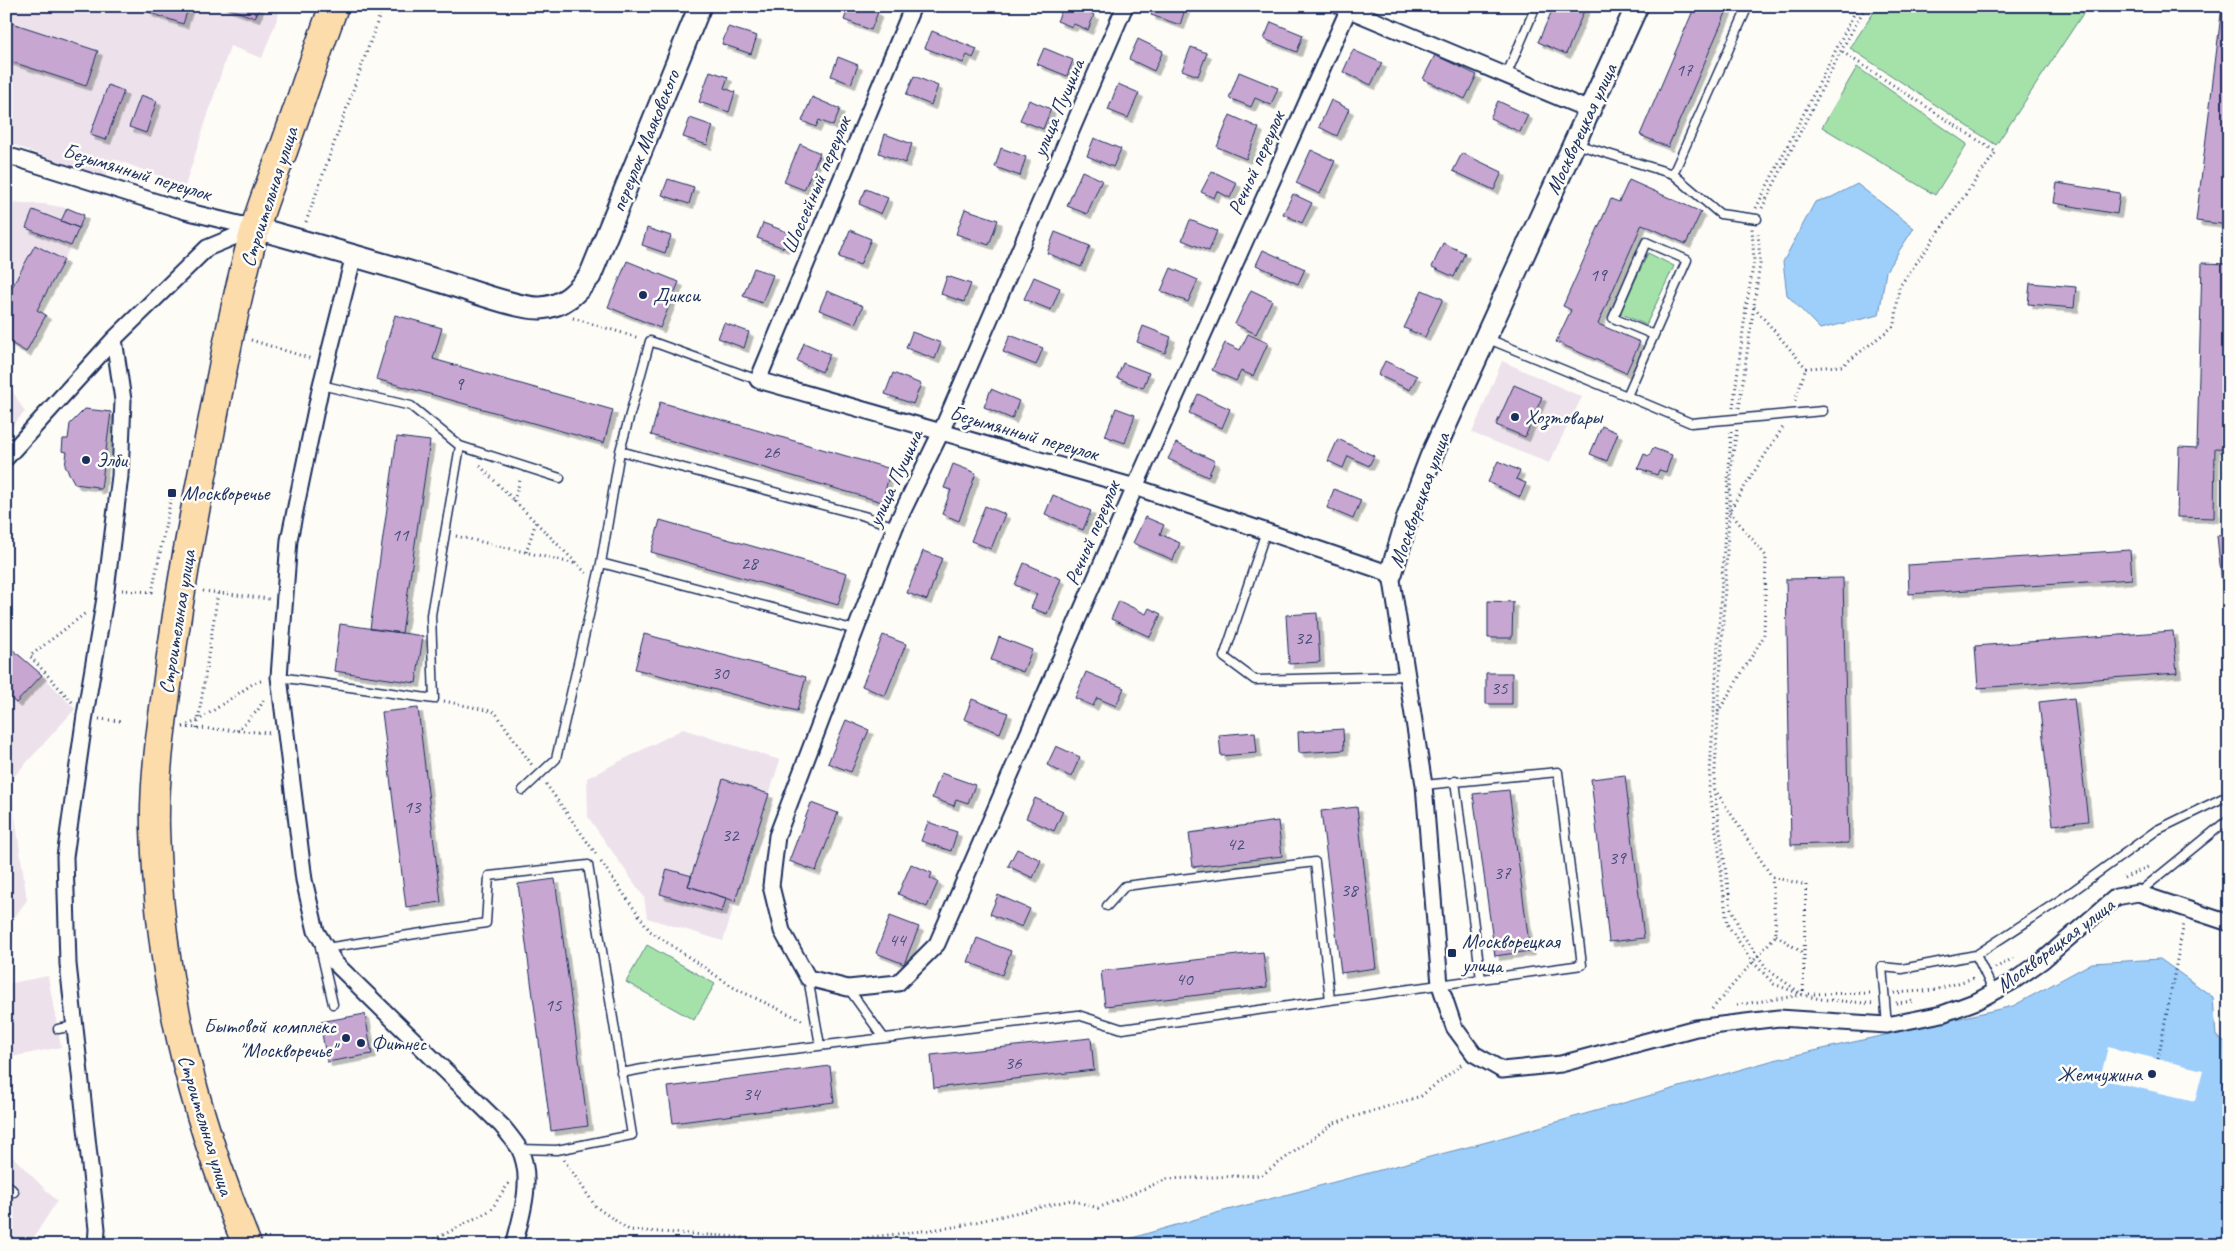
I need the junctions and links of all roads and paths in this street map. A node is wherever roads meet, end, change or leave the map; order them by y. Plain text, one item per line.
1 (334, 6) edge
2 (384, 6) edge
3 (700, 6) edge
4 (913, 6) edge
5 (1125, 6) edge
6 (1536, 6) edge
7 (1637, 6) edge
8 (1748, 6) edge
9 (1858, 6) edge
10 (1866, 6) edge
11 (1346, 7) edge
12 (1841, 50) junction
13 (1506, 76) junction
14 (1589, 110) junction
15 (1574, 144) junction
16 (6, 155) edge
17 (1673, 174) junction
18 (1754, 218) junction
19 (255, 228) junction
20 (300, 240) junction
21 (354, 255) junction
22 (1754, 307) junction
23 (539, 308) junction
24 (231, 334) junction
25 (1654, 335) junction
26 (1484, 337) junction
27 (114, 339) junction
28 (650, 341) junction
29 (326, 364) junction
30 (1806, 368) junction
31 (758, 380) junction
32 (321, 385) junction
33 (1628, 396) junction
34 (1824, 410) dead end
35 (1790, 414) junction
36 (1735, 421) junction
37 (941, 432) junction
38 (460, 446) junction
39 (620, 451) junction
40 (6, 458) edge
41 (524, 467) junction
42 (560, 478) dead end
43 (1135, 487) junction
44 (172, 493) dead end
45 (514, 501) junction
46 (1729, 511) junction
47 (536, 522) junction
48 (895, 527) junction
49 (1266, 531) junction
50 (445, 533) junction
51 (526, 552) junction
52 (601, 563) junction
53 (577, 564) junction
54 (1390, 574) junction
55 (596, 584) junction
56 (122, 589) dead end
57 (105, 598) junction
58 (284, 600) junction
59 (856, 630) junction
60 (1406, 676) junction
61 (279, 677) junction
62 (434, 698) junction
63 (1718, 712) junction
64 (92, 717) junction
65 (199, 720) junction
66 (197, 728) junction
67 (238, 731) junction
68 (286, 734) junction
69 (539, 774) junction
70 (1455, 781) junction
71 (1424, 785) junction
72 (1714, 788) junction
73 (523, 790) dead end
74 (2229, 794) edge
75 (2229, 819) edge
76 (2156, 863) dead end
77 (1772, 877) junction
78 (2120, 880) dead end
79 (2138, 893) junction
80 (1107, 906) dead end
81 (2187, 908) junction
82 (2229, 923) edge
83 (316, 931) junction
84 (1776, 935) junction
85 (326, 948) junction
86 (1804, 953) junction
87 (1976, 955) junction
88 (1758, 956) junction
89 (2018, 957) dead end
90 (1752, 961) junction
91 (1985, 974) junction
92 (808, 978) junction
93 (1482, 978) junction
94 (1440, 985) junction
95 (848, 988) junction
96 (1994, 992) junction
97 (1884, 993) junction
98 (1803, 995) junction
99 (1330, 1000) junction
100 (333, 1004) dead end
101 (1730, 1006) dead end
102 (1721, 1008) dead end
103 (1712, 1009) junction
104 (1702, 1011) dead end
105 (1887, 1025) junction
106 (74, 1026) junction
107 (817, 1027) junction
108 (58, 1029) dead end
109 (884, 1038) junction
110 (820, 1045) junction
111 (1474, 1054) junction
112 (2158, 1059) dead end
113 (621, 1073) junction
114 (519, 1149) junction
115 (557, 1150) junction
116 (6, 1183) edge
117 (14, 1192) dead end
118 (96, 1245) edge
119 (247, 1245) edge
120 (420, 1245) edge
121 (514, 1245) edge
122 (783, 1245) edge
123 (808, 1245) edge

1 - 19 highway, Строительная улица
2 - 20 path
3 - 23 street, переулок Маяковского
4 - 31 street, Шоссейный переулок
5 - 37 street, улица Пущина
6 - 13 lane
7 - 14 street, Москворецкая улица
8 - 17 lane
9 - 18 path
10 - 12 path
11 - 13 street
11 - 43 street, Речной переулок
12 - 18 path
12 - 30 path
13 - 14 street
14 - 15 street, Москворецкая улица
15 - 17 lane
15 - 26 street, Москворецкая улица
16 - 19 street, Безымянный переулок
17 - 18 lane
18 - 22 path
18 - 36 path
19 - 20 street
19 - 24 highway, Строительная улица
19 - 27 street
20 - 21 street
21 - 23 street
21 - 29 street
22 - 30 path
22 - 36 path
23 - 28 path
24 - 29 path
24 - 119 highway, Строительная улица
25 - 25 lane
25 - 33 lane
26 - 33 lane
26 - 54 street, Москворецкая улица
27 - 40 street
27 - 57 street
28 - 31 lane
28 - 39 lane
29 - 32 street
30 - 35 path
31 - 37 street, Безымянный переулок
32 - 38 lane
32 - 58 street
33 - 36 lane
34 - 35 lane
35 - 36 lane
35 - 46 path
36 - 46 path
36 - 90 path
37 - 43 street, Безымянный переулок
37 - 48 street, улица Пущина
38 - 41 lane
38 - 45 path
38 - 50 lane
39 - 48 lane
39 - 52 lane
41 - 42 lane
41 - 45 path
43 - 49 street, Безымянный переулок
43 - 95 street, Речной переулок
44 - 56 path
45 - 47 path
46 - 63 path
46 - 63 path
47 - 51 path
47 - 53 path
48 - 59 street, улица Пущина
49 - 54 street, Безымянный переулок
49 - 60 lane
50 - 51 path
50 - 62 lane
51 - 53 path
52 - 55 lane
52 - 59 lane
53 - 55 path
54 - 60 street, Москворецкая улица
55 - 69 lane
57 - 64 street
57 - 64 path
58 - 61 street
58 - 65 path
59 - 92 street, улица Пущина
60 - 71 street, Москворецкая улица
61 - 62 lane
61 - 65 path
61 - 67 path
61 - 68 street
62 - 69 path
63 - 72 path
64 - 106 street
65 - 66 path
65 - 66 path
66 - 67 path
67 - 68 path
68 - 83 street
69 - 73 lane
69 - 107 path
70 - 71 lane
70 - 93 lane
70 - 93 lane
71 - 94 street, Москворецкая улица
72 - 77 path
72 - 88 path
74 - 87 lane
75 - 79 lane
76 - 78 path
77 - 84 path
77 - 86 path
79 - 81 street, Москворецкая улица
79 - 96 street, Москворецкая улица
80 - 99 lane
81 - 82 street, Москворецкая улица
81 - 112 path
83 - 85 street
83 - 100 lane
84 - 86 path
84 - 88 path
85 - 113 lane
85 - 114 street
86 - 98 path
87 - 91 lane
87 - 97 lane
88 - 90 path
88 - 98 path
89 - 91 path
90 - 98 path
90 - 103 path
91 - 96 lane
91 - 97 path
92 - 95 street, Речной переулок
92 - 107 lane
93 - 94 lane
94 - 99 lane
94 - 111 street, Москворецкая улица
95 - 109 lane
96 - 105 street, Москворецкая улица
97 - 98 path
97 - 105 lane
98 - 101 path
99 - 109 lane
102 - 103 path
103 - 104 path
105 - 111 street, Москворецкая улица
106 - 108 lane
106 - 118 street
107 - 110 lane
109 - 110 lane
110 - 113 lane
111 - 123 path
113 - 115 lane
114 - 115 lane
114 - 120 path
114 - 121 street
115 - 122 path
116 - 117 lane

